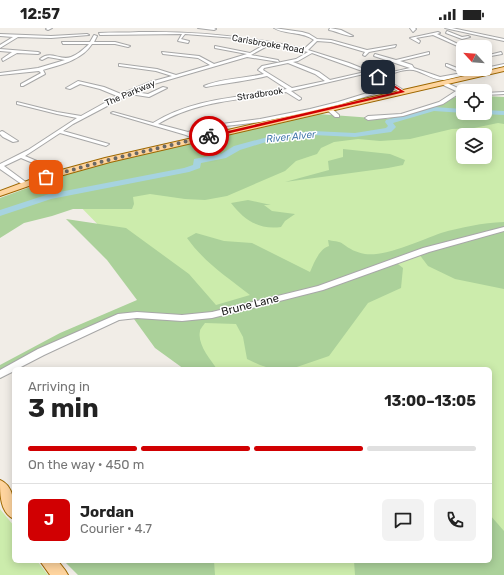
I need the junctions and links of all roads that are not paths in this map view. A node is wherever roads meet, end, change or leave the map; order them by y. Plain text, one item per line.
1 (145, 28) edge
2 (200, 28) edge
3 (276, 28) edge
4 (330, 28) edge
5 (215, 29) edge
6 (448, 29) edge
7 (459, 29) edge
8 (482, 31) dead end
9 (326, 32) dead end
10 (184, 33) junction
11 (142, 34) junction
12 (433, 34) junction
13 (478, 34) junction
14 (0, 35) edge
15 (98, 35) junction
16 (211, 35) junction
17 (321, 35) dead end
18 (352, 35) dead end
19 (18, 36) junction
20 (337, 37) dead end
21 (468, 37) dead end
22 (314, 38) junction
23 (135, 40) dead end
24 (427, 40) dead end
25 (504, 40) edge
26 (331, 41) junction
27 (188, 42) dead end
28 (63, 43) dead end
29 (270, 43) junction
30 (91, 44) junction
31 (456, 44) edge
32 (76, 45) dead end
33 (128, 46) dead end
34 (395, 46) dead end
35 (216, 47) dead end
36 (0, 49) edge
37 (304, 50) junction
38 (17, 51) junction
39 (423, 51) dead end
40 (312, 52) junction
41 (38, 53) dead end
42 (163, 53) dead end
43 (428, 53) junction
44 (249, 55) junction
45 (375, 55) dead end
46 (492, 55) dead end
47 (500, 55) edge
48 (433, 56) dead end
49 (74, 57) junction
50 (42, 59) dead end
51 (69, 59) junction
52 (84, 59) dead end
53 (3, 60) dead end
54 (281, 60) dead end
55 (397, 61) junction
56 (289, 62) junction
57 (456, 62) dead end
58 (120, 64) dead end
59 (447, 65) junction
60 (504, 65) edge
61 (214, 66) junction
62 (441, 66) dead end
63 (412, 68) junction
64 (492, 68) edge
65 (40, 69) junction
66 (456, 69) edge
67 (504, 69) edge
68 (201, 70) junction
69 (215, 72) dead end
70 (369, 72) junction
71 (0, 74) edge
72 (183, 74) junction
73 (266, 75) junction
74 (176, 76) junction
75 (457, 76) edge
76 (378, 77) junction
77 (190, 78) dead end
78 (329, 81) junction
79 (443, 83) junction
80 (23, 85) dead end
81 (206, 86) dead end
82 (394, 86) junction
83 (68, 88) dead end
84 (166, 88) dead end
85 (289, 89) junction
86 (456, 90) edge
87 (129, 92) junction
88 (403, 92) junction
89 (504, 93) edge
90 (492, 94) edge
91 (456, 95) edge
92 (121, 96) junction
93 (299, 99) dead end
94 (19, 103) dead end
95 (329, 109) junction
96 (113, 113) dead end
97 (337, 116) dead end
98 (81, 117) junction
99 (368, 118) dead end
100 (154, 124) junction
101 (59, 131) junction
102 (188, 134) junction
103 (2, 136) edge
104 (199, 139) junction
105 (15, 141) dead end
106 (106, 144) dead end
107 (21, 156) junction
108 (0, 166) edge
109 (49, 168) dead end
110 (25, 184) junction
111 (0, 194) edge
112 (504, 229) edge
113 (13, 367) edge
114 (12, 368) edge
115 (0, 374) edge
116 (0, 487) edge
117 (12, 508) edge
118 (50, 563) edge
119 (60, 575) edge

1 - 11 street
2 - 5 street
3 - 22 street
4 - 9 street
4 - 18 street
5 - 16 street
6 - 7 street
6 - 12 street
6 - 21 street
7 - 13 street
8 - 13 street
10 - 11 street, Carisbrooke Road
10 - 16 street, Carisbrooke Road
10 - 27 street
11 - 15 street, Carisbrooke Road
11 - 23 street
12 - 24 street
12 - 31 street
13 - 25 street
14 - 19 street
15 - 19 street, Carisbrooke Road
15 - 30 street
16 - 29 street, Carisbrooke Road
17 - 22 street
19 - 36 street
20 - 26 street
22 - 26 street
22 - 37 street
26 - 34 street
28 - 30 street
29 - 37 street, Carisbrooke Road
29 - 44 street, The Parkway
30 - 32 street
30 - 33 street
30 - 49 street
35 - 44 street
36 - 38 street
37 - 40 street, Carisbrooke Road
38 - 41 street
38 - 53 street
39 - 43 street
40 - 56 street
40 - 70 street, Carisbrooke Road
42 - 61 street
43 - 48 street
43 - 55 street
44 - 54 street
44 - 61 street, The Parkway
45 - 55 street
46 - 47 street
49 - 51 street
49 - 52 street
50 - 51 street
51 - 65 street
55 - 63 street
56 - 73 street
56 - 78 street
57 - 59 street
58 - 74 street
59 - 62 street
59 - 66 street
60 - 64 street
61 - 68 street, The Parkway
63 - 75 street
63 - 76 street
65 - 71 street
65 - 80 street
67 - 79 main road
68 - 69 street
68 - 72 street, The Parkway
70 - 76 street, Carisbrooke Road
70 - 78 street, Stradbrook
72 - 74 street, The Parkway
72 - 77 street
73 - 81 street
73 - 85 street
74 - 87 street, The Parkway
76 - 82 street, Carisbrooke Road
78 - 85 street, Stradbrook
79 - 86 street
79 - 88 main road
82 - 88 street, Carisbrooke Road
82 - 102 street
83 - 92 street
84 - 87 street
85 - 93 street
85 - 100 street, Stradbrook
87 - 92 street, The Parkway
88 - 95 main road
89 - 90 street
91 - 99 street
92 - 98 street, The Parkway
94 - 98 street
95 - 97 street
95 - 104 main road
96 - 100 street
98 - 101 street, The Parkway
100 - 102 street
101 - 106 street
101 - 107 street, The Parkway
102 - 104 street
103 - 105 street
104 - 110 main road
107 - 108 street, The Parkway
107 - 109 street
108 - 110 street
110 - 111 main road
112 - 113 street, Brune Lane
114 - 115 street, Brune Lane
116 - 117 main road
118 - 119 main road

